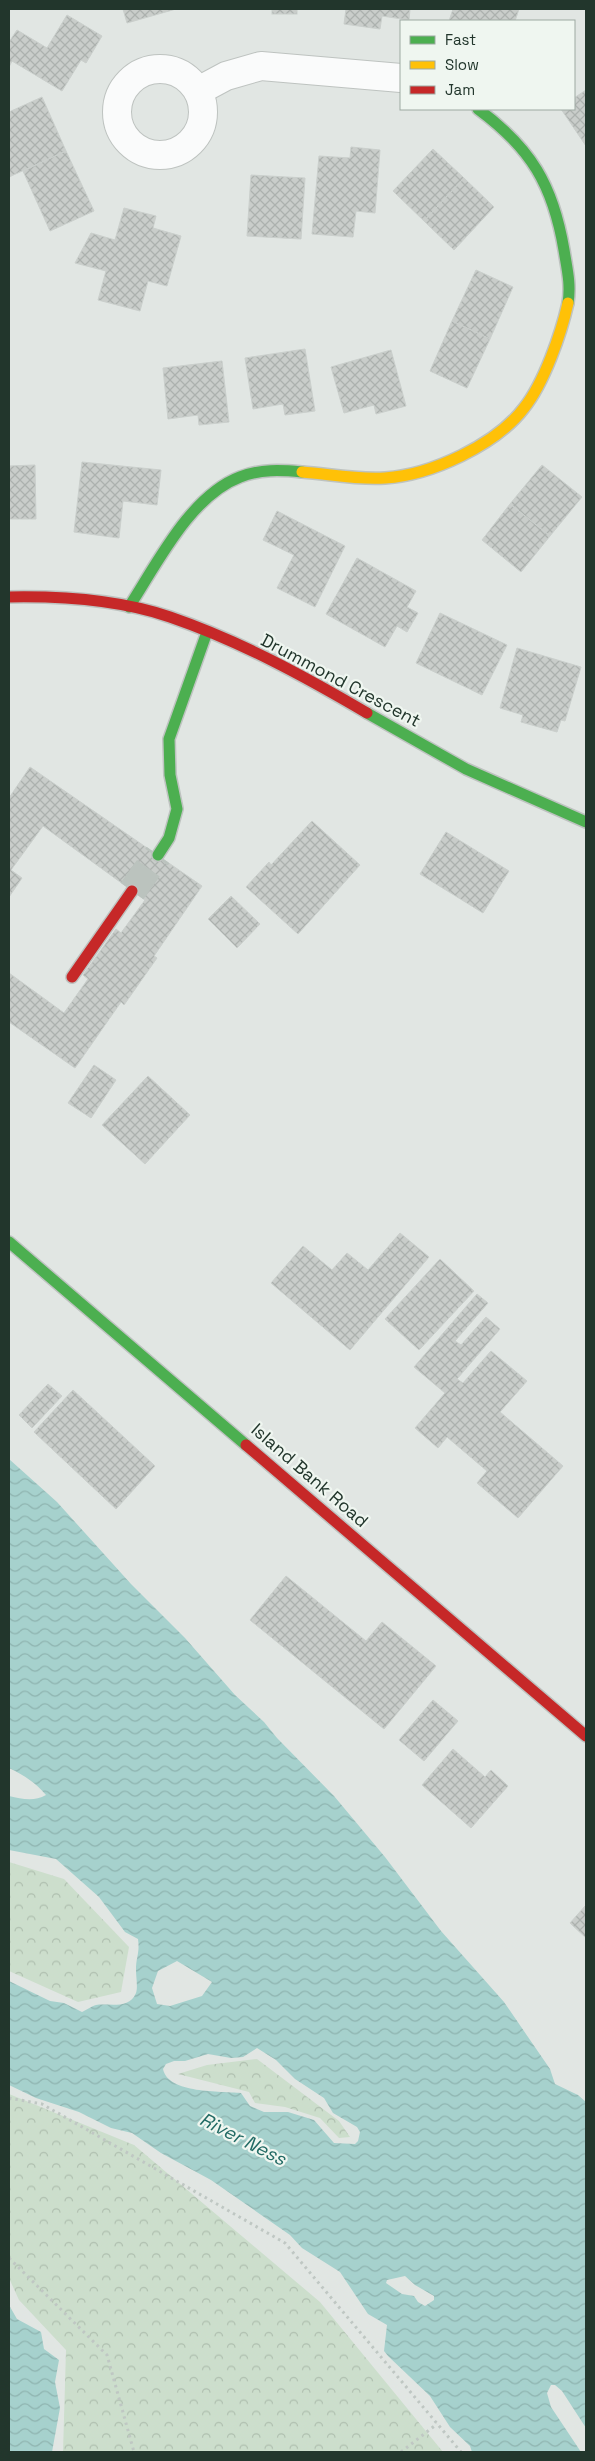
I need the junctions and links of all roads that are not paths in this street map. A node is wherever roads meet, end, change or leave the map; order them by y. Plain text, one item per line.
1 (400, 78) edge
2 (198, 91) dead end
3 (479, 110) edge
4 (9, 597) edge
5 (129, 607) junction
6 (207, 632) junction
7 (586, 822) edge
8 (158, 855) tunnel mouth
9 (132, 891) tunnel mouth
10 (72, 977) dead end
11 (9, 1242) edge
12 (586, 1736) edge

1 - 2 street
3 - 5 street
4 - 5 street, Drummond Crescent
5 - 6 street, Drummond Crescent
6 - 7 street, Drummond Crescent
6 - 8 street
9 - 10 street
11 - 12 street, Island Bank Road

